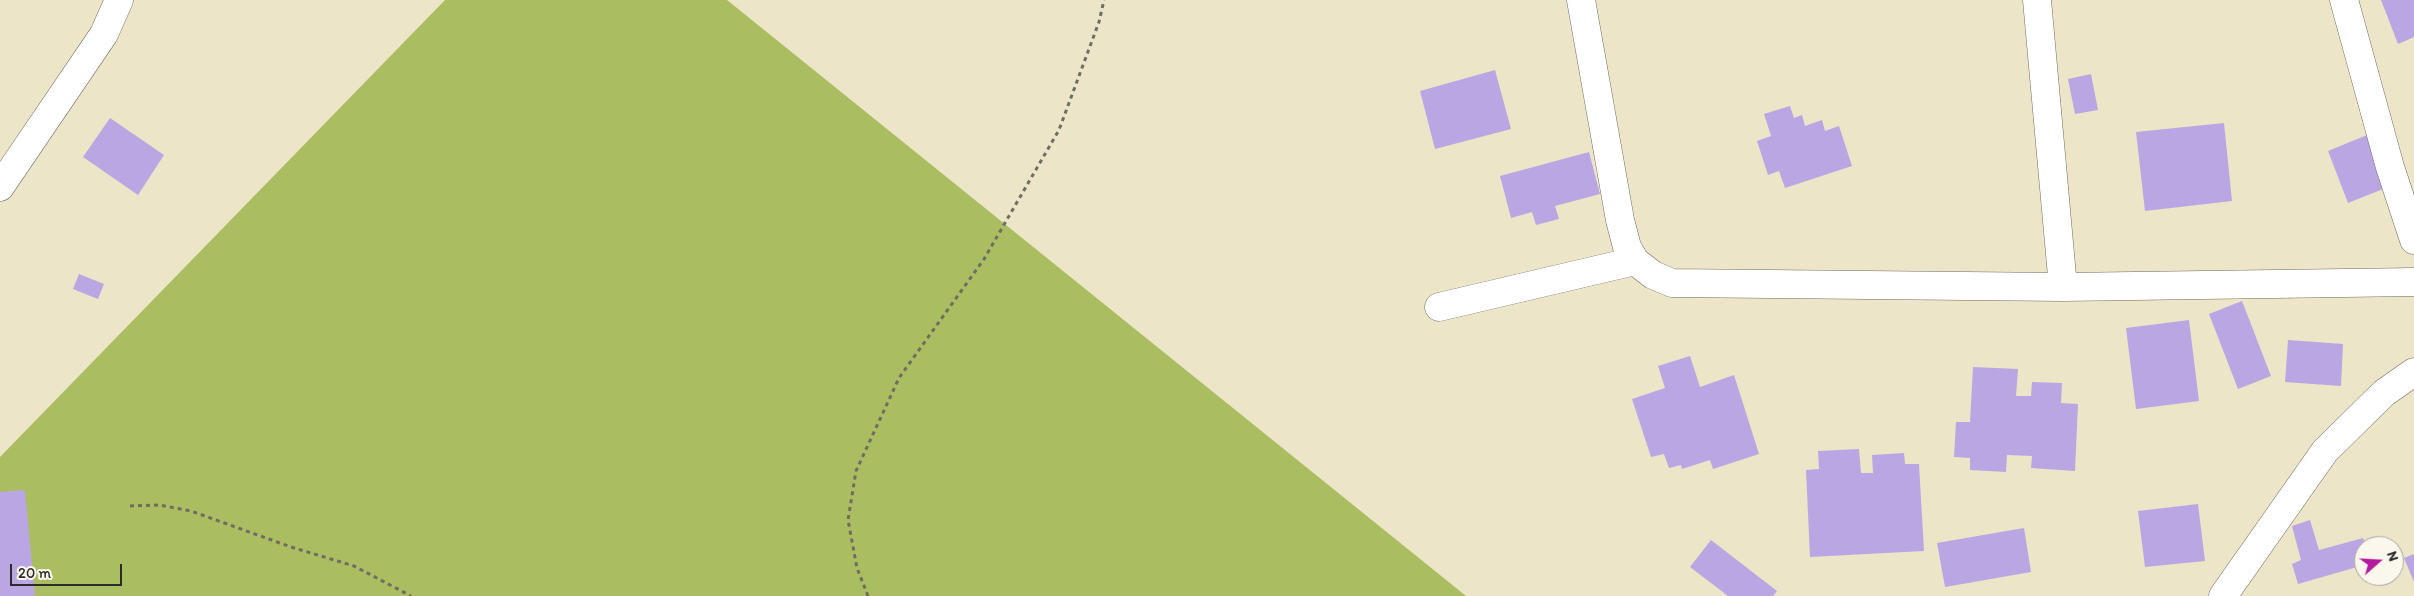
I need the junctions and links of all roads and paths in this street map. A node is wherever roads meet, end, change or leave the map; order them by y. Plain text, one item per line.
1 (120, 0) edge
2 (1104, 0) edge
3 (1581, 0) edge
4 (2037, 0) edge
5 (2344, 0) edge
6 (0, 187) edge
7 (2414, 240) edge
8 (1635, 261) junction
9 (2414, 282) edge
10 (2062, 287) junction
11 (1439, 307) dead end
12 (2414, 372) edge
13 (130, 506) dead end
14 (411, 596) edge
15 (868, 596) edge
16 (2223, 596) edge

1 - 6 street
2 - 15 path
3 - 8 street
4 - 10 street
5 - 7 street
8 - 10 street
8 - 11 street
9 - 10 street
12 - 16 street
13 - 14 path

